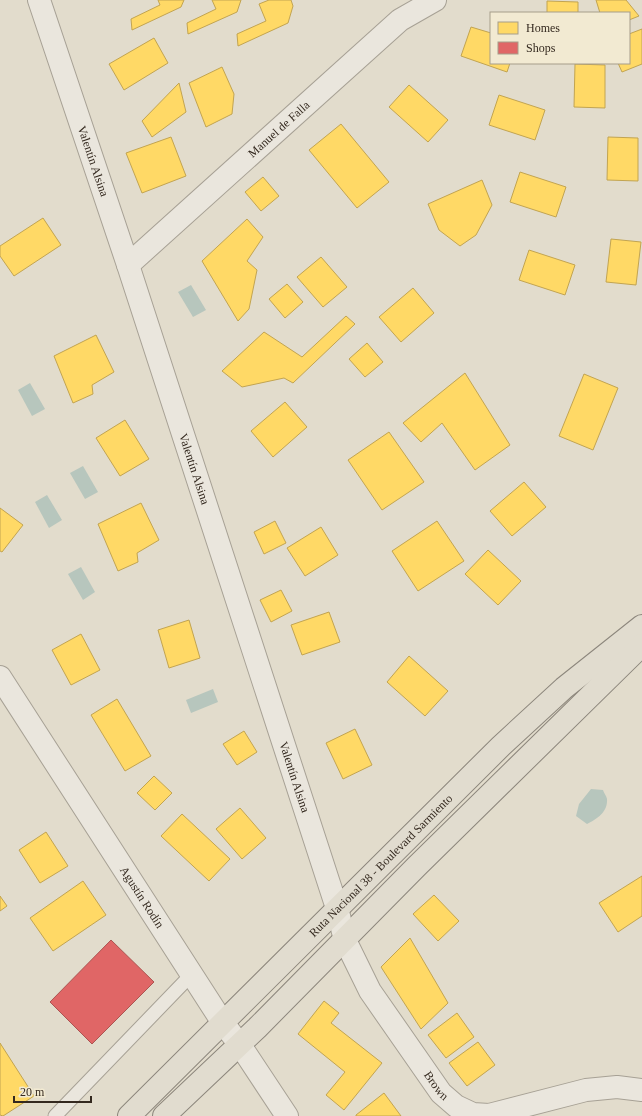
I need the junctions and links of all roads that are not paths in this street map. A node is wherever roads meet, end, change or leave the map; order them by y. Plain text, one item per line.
1 (39, 0) edge
2 (435, 0) edge
3 (128, 265) junction
4 (642, 626) edge
5 (642, 645) edge
6 (0, 677) edge
7 (462, 784) junction
8 (337, 908) junction
9 (345, 940) junction
10 (192, 974) junction
11 (223, 1023) junction
12 (257, 1028) junction
13 (240, 1045) junction
14 (642, 1090) edge
15 (55, 1116) edge
16 (129, 1116) edge
17 (164, 1116) edge
18 (287, 1116) edge

1 - 3 street, Valentín Alsina
2 - 3 street, Manuel de Falla
3 - 8 street, Valentín Alsina
4 - 7 main road, Ruta Nacional 38 - Boulevard Sarmiento
5 - 9 main road
6 - 10 street, Agustín Rodín
7 - 8 main road, Ruta Nacional 38 - Boulevard Sarmiento
7 - 9 main road
8 - 9 street, Valentín Alsina
8 - 11 main road, Ruta Nacional 38 - Boulevard Sarmiento
8 - 12 main road
9 - 12 main road
9 - 14 street, Brown
10 - 11 street, Agustín Rodín
10 - 15 lane
11 - 13 street, Agustín Rodín
11 - 16 main road, Ruta Nacional 38 - Boulevard Sarmiento
12 - 13 main road
13 - 17 main road
13 - 18 street, Agustín Rodín

